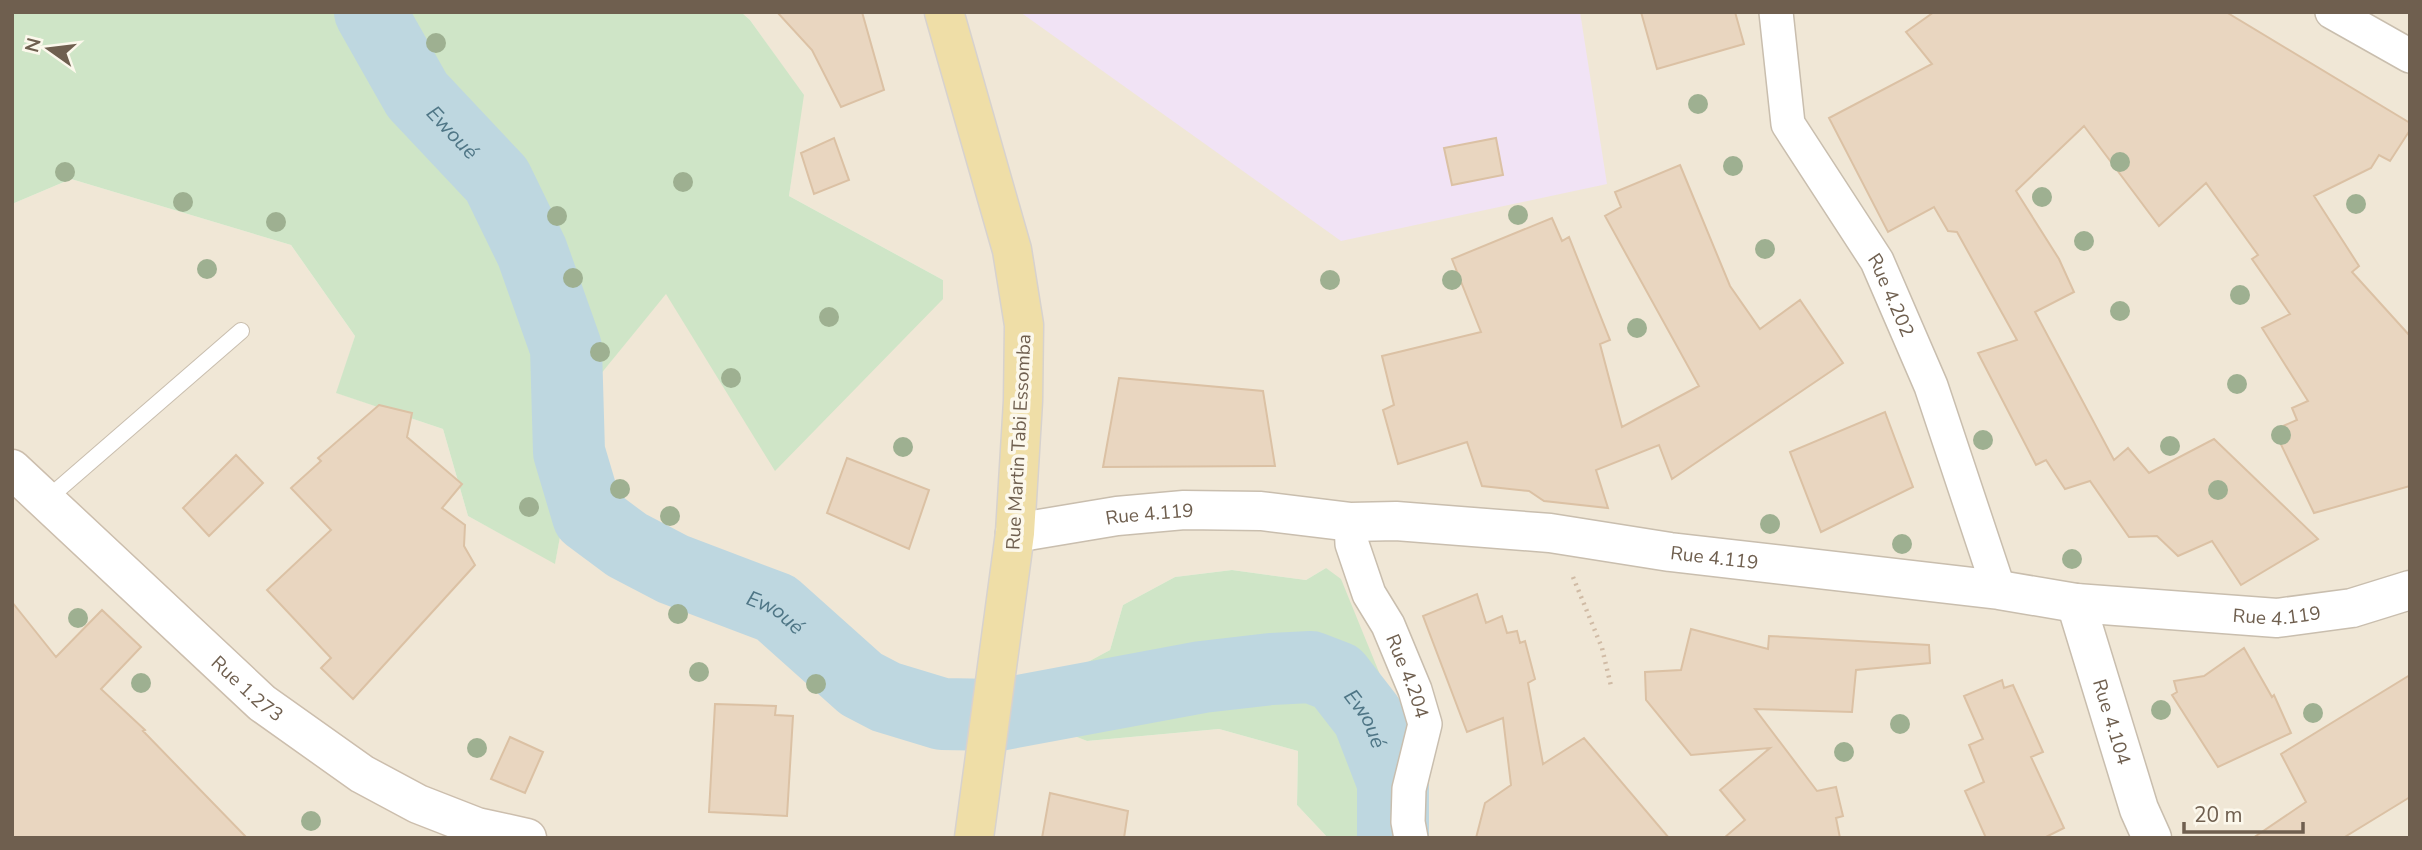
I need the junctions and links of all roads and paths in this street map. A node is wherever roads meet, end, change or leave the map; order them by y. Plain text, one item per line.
1 (944, 12) edge
2 (1776, 12) edge
3 (2332, 12) edge
4 (2410, 56) edge
5 (241, 331) dead end
6 (12, 469) edge
7 (46, 499) junction
8 (1351, 522) junction
9 (1015, 533) junction
10 (1550, 533) junction
11 (1999, 590) junction
12 (2410, 590) edge
13 (2076, 603) junction
14 (1611, 685) dead end
15 (527, 838) edge
16 (974, 838) edge
17 (1411, 838) edge
18 (2152, 838) edge

1 - 9 main road, Rue Martin Tabi Essomba
2 - 11 street, Rue 4.202
3 - 4 street
5 - 7 lane
6 - 7 street, Rue 1.273
7 - 15 street, Rue 1.273
8 - 9 street, Rue 4.119
8 - 10 street, Rue 4.119
8 - 17 street, Rue 4.204
9 - 16 main road, Rue Martin Tabi Essomba
10 - 11 street, Rue 4.119
10 - 14 path
11 - 13 street, Rue 4.119
12 - 13 street, Rue 4.119
13 - 18 street, Rue 4.104

